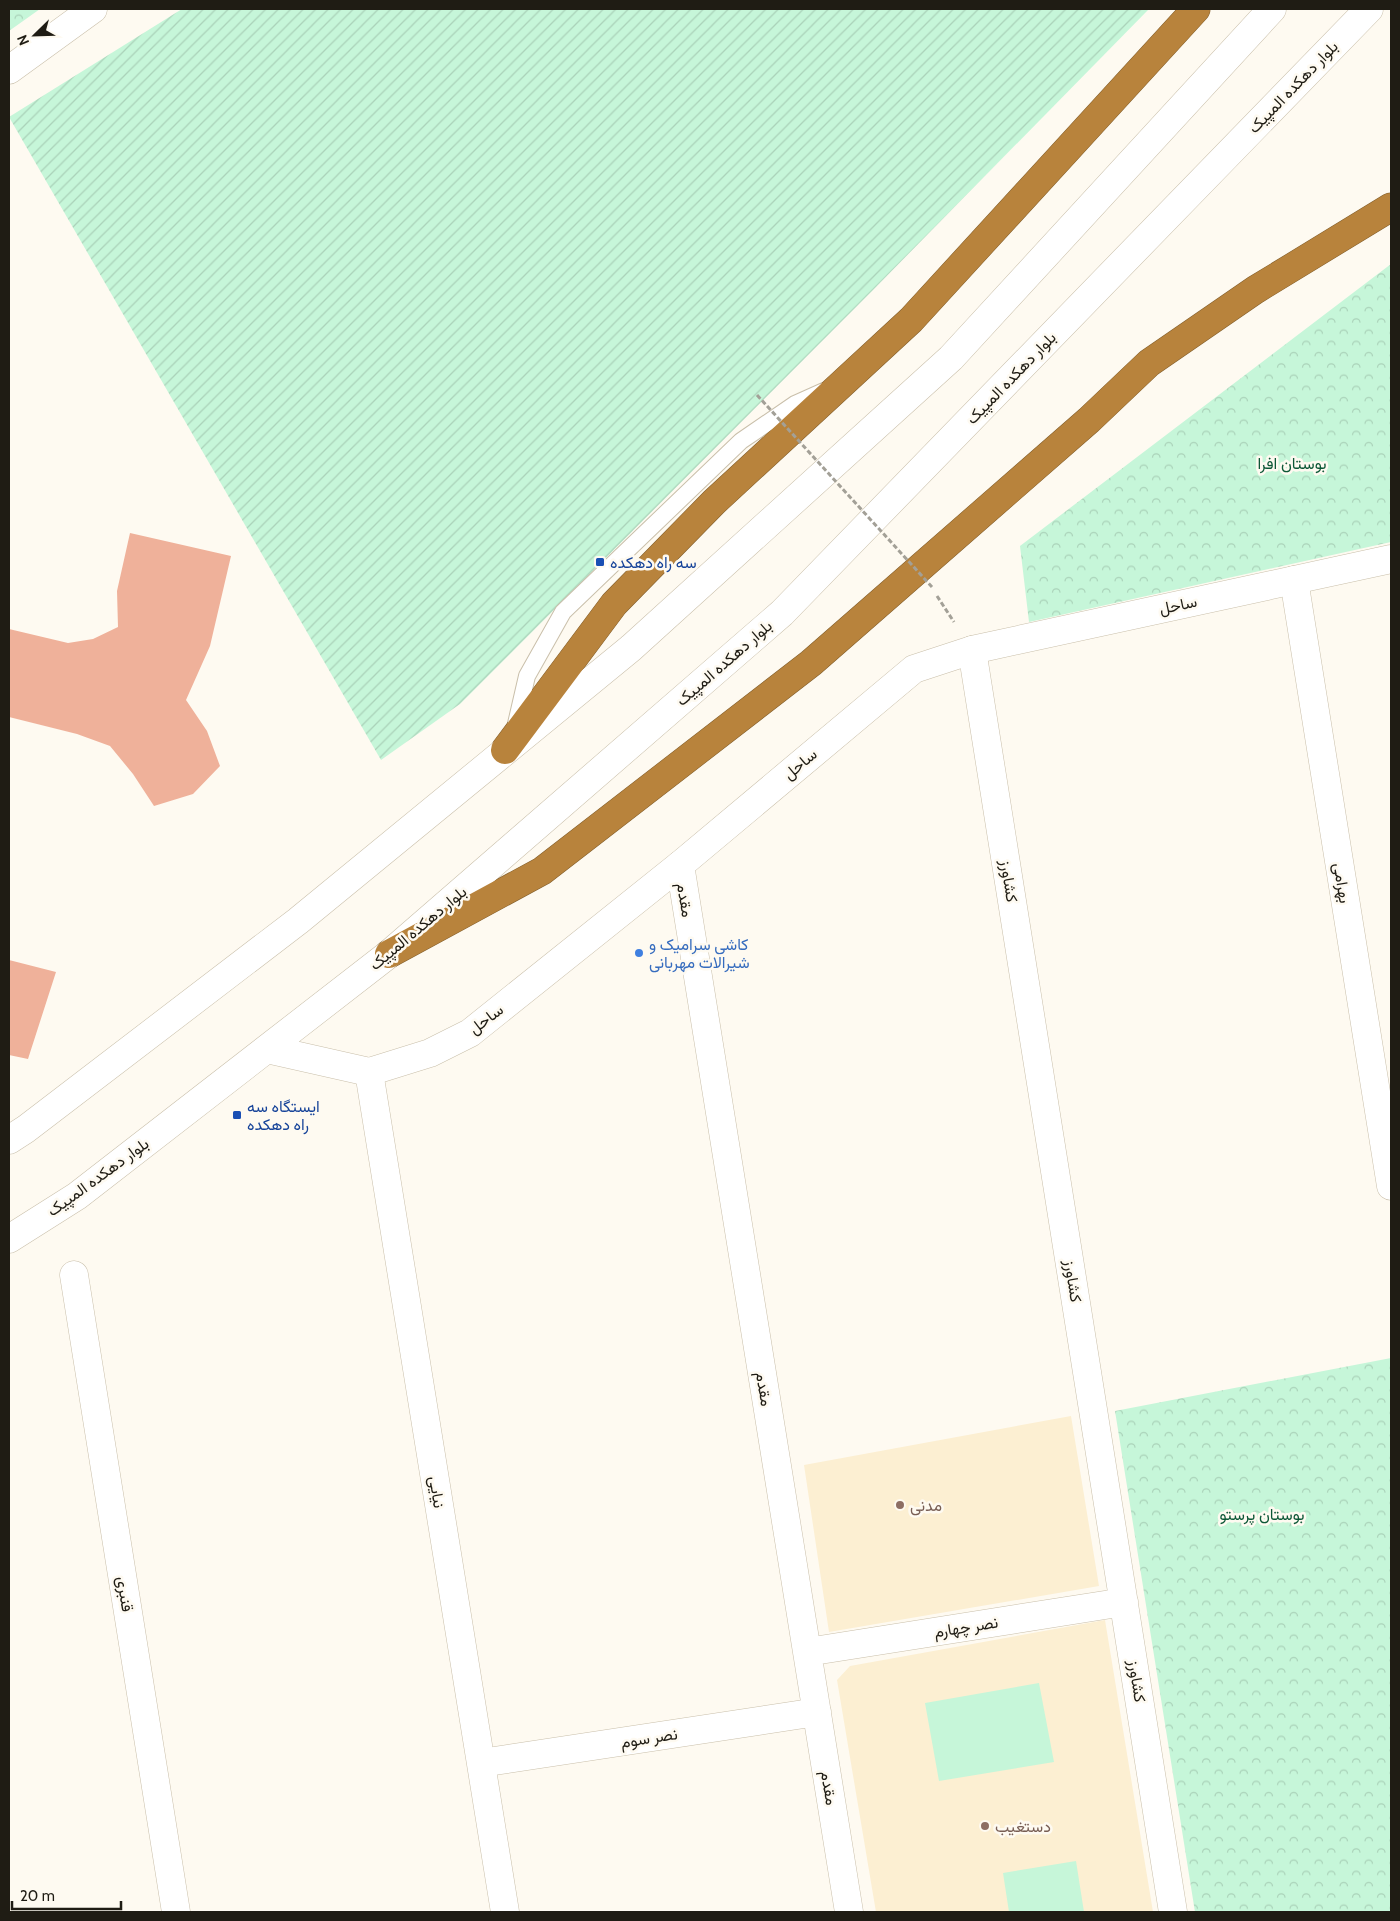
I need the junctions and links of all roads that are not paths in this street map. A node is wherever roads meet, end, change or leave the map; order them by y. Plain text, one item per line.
1 (93, 9) edge
2 (1196, 9) edge
3 (1272, 9) edge
4 (1369, 9) edge
5 (9, 70) edge
6 (1391, 206) edge
7 (846, 380) junction
8 (1391, 559) edge
9 (1294, 580) junction
10 (972, 650) junction
11 (508, 746) junction
12 (680, 865) junction
13 (389, 954) junction
14 (267, 1049) junction
15 (369, 1072) junction
16 (9, 1140) edge
17 (1391, 1186) edge
18 (9, 1238) edge
19 (74, 1275) dead end
20 (1124, 1602) junction
21 (807, 1652) junction
22 (817, 1712) junction
23 (481, 1763) junction
24 (176, 1912) edge
25 (505, 1912) edge
26 (849, 1912) edge
27 (1173, 1912) edge

1 - 5 street
2 - 7 highway
3 - 11 street
4 - 13 street, بلوار دهکده المپیک
6 - 13 highway
7 - 11 highway
7 - 11 lane
8 - 9 street, ساحل
9 - 10 street, ساحل
9 - 17 street, بهرامی
10 - 12 street, ساحل
10 - 20 street, کشاورز
11 - 16 street
12 - 15 street, ساحل
12 - 21 street, مقدم
13 - 14 street, بلوار دهکده المپیک
14 - 15 street
14 - 18 street, بلوار دهکده المپیک
15 - 23 street, نیایی
19 - 24 street, قنبری
20 - 21 street, نصر چهارم
20 - 27 street, کشاورز
21 - 22 street, مقدم
22 - 23 street, نصر سوم
22 - 26 street, مقدم
23 - 25 street, نیایی

